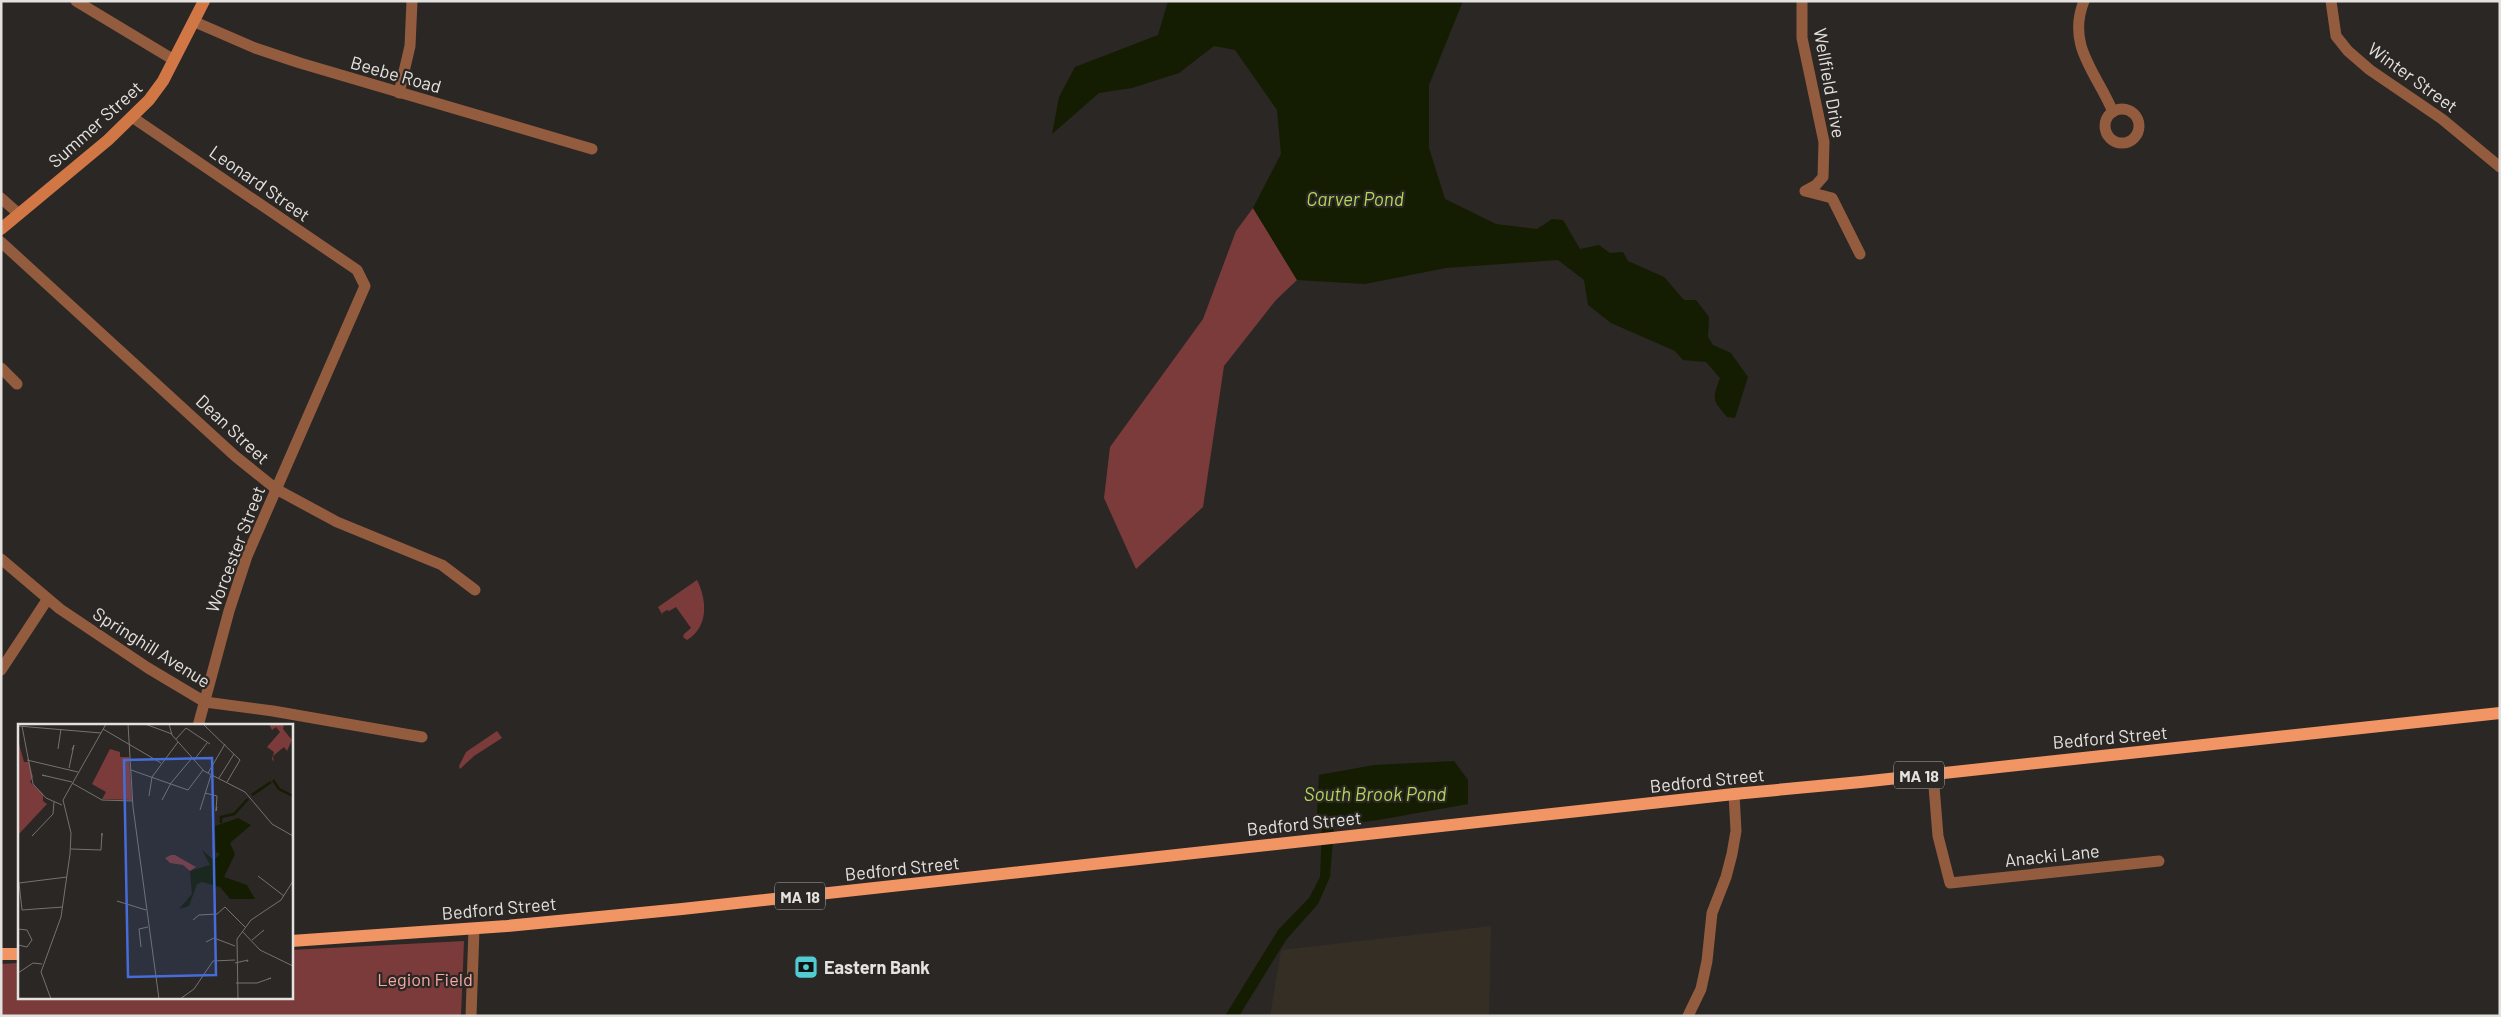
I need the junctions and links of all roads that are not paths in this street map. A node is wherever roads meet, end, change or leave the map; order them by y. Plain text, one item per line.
1 (76, 1) edge
2 (204, 1) edge
3 (412, 1) edge
4 (1802, 1) edge
5 (2084, 1) edge
6 (2331, 1) edge
7 (195, 22) junction
8 (174, 60) junction
9 (399, 93) junction
10 (2113, 112) dead end
11 (132, 117) junction
12 (592, 149) dead end
13 (2500, 167) edge
14 (1, 198) edge
15 (20, 214) junction
16 (1, 229) edge
17 (1, 242) edge
18 (1860, 254) dead end
19 (363, 280) joint
20 (1, 368) edge
21 (17, 384) dead end
22 (276, 489) junction
23 (1, 560) edge
24 (475, 590) dead end
25 (47, 600) junction
26 (1, 670) edge
27 (205, 702) junction
28 (2500, 713) edge
29 (199, 724) edge
30 (422, 738) dead end
31 (1933, 774) junction
32 (1734, 794) junction
33 (2158, 861) dead end
34 (474, 929) junction
35 (292, 941) edge
36 (1, 954) edge
37 (18, 954) edge
38 (471, 1016) edge
39 (1688, 1016) edge

1 - 8 street
2 - 7 main road, Summer Street
3 - 9 street
4 - 18 street, Wellfield Drive
5 - 10 street
6 - 13 street, Winter Street
7 - 8 main road, Summer Street
7 - 9 street, Beebe Road
8 - 11 main road, Summer Street
9 - 12 street, Beebe Road
11 - 15 main road, Summer Street
11 - 19 street, Leonard Street
14 - 15 street
15 - 16 main road, Summer Street
17 - 22 street, Dean Street
19 - 22 street, Worcester Street
20 - 21 street
22 - 24 street, Dean Street
22 - 27 street, Worcester Street
23 - 25 street, Springhill Avenue
25 - 26 street
25 - 27 street, Springhill Avenue
27 - 29 street, Worcester Street
27 - 30 street, Springhill Avenue
28 - 31 main road, Bedford Street / MA 18
31 - 32 main road, Bedford Street / MA 18
31 - 33 street, Anacki Lane
32 - 34 main road, Bedford Street / MA 18
32 - 39 street
34 - 35 main road, Bedford Street / MA 18
34 - 38 street
36 - 37 main road

